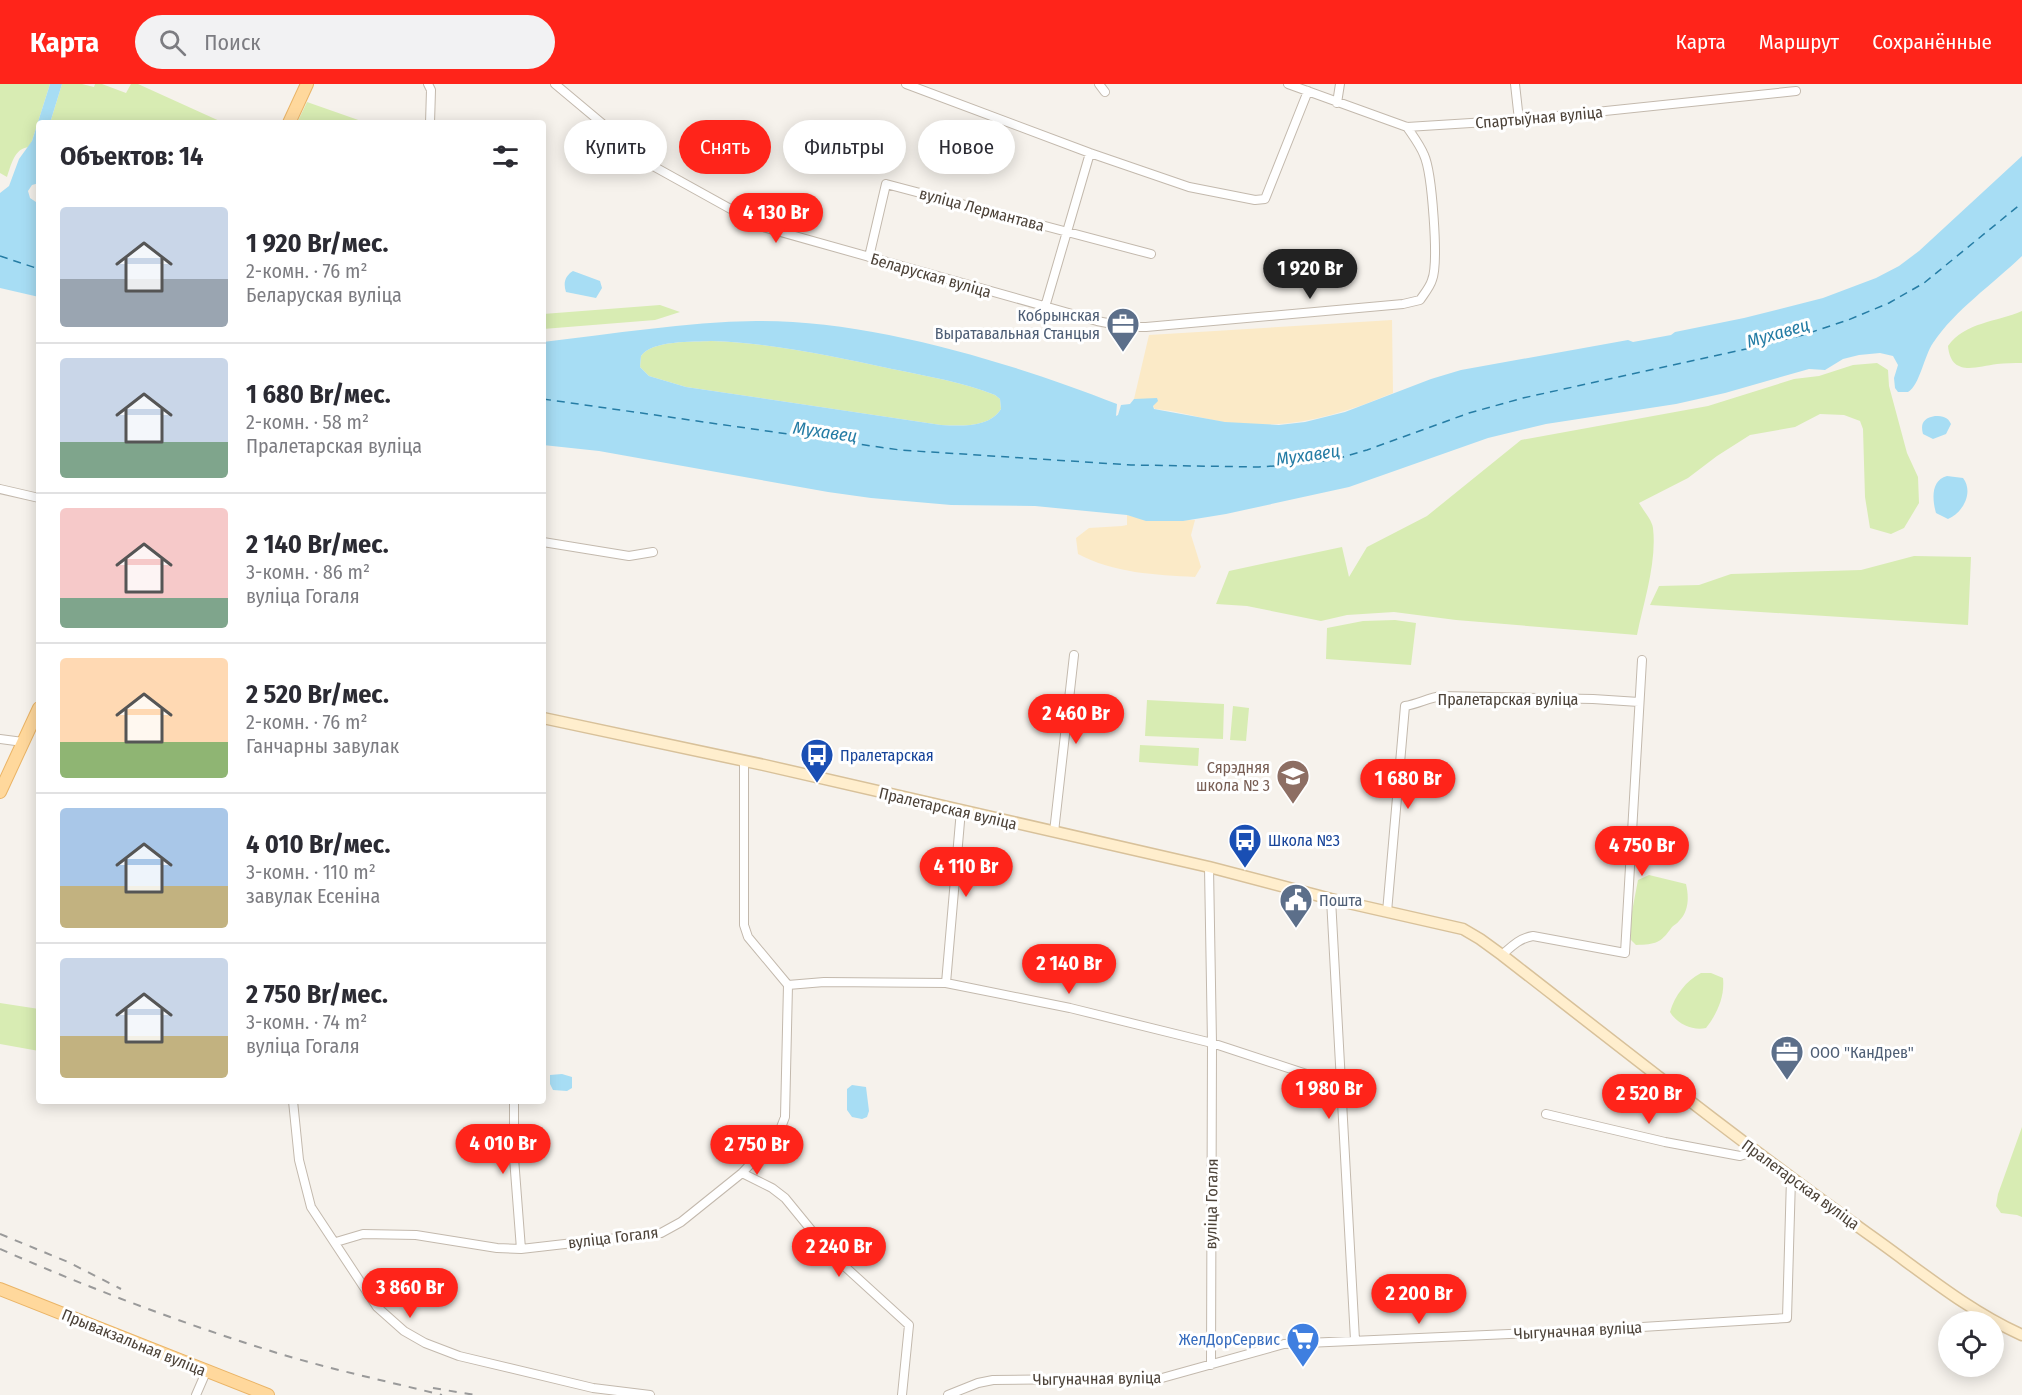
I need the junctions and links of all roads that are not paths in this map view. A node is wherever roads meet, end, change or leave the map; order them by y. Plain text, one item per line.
1 (307, 84) edge
2 (428, 84) edge
3 (555, 84) edge
4 (906, 84) edge
5 (1099, 84) edge
6 (1288, 84) edge
7 (1340, 84) edge
8 (1515, 84) edge
9 (1777, 88) edge
10 (1796, 91) dead end
11 (1106, 92) dead end
12 (1308, 92) junction
13 (1337, 103) junction
14 (290, 120) edge
15 (430, 120) edge
16 (1519, 120) junction
17 (1407, 127) junction
18 (1090, 153) junction
19 (1067, 232) junction
20 (1151, 254) dead end
21 (869, 257) junction
22 (1046, 307) junction
23 (0, 489) edge
24 (36, 497) edge
25 (546, 542) edge
26 (653, 552) dead end
27 (1074, 655) dead end
28 (1642, 660) dead end
29 (1639, 702) junction
30 (36, 714) edge
31 (546, 719) edge
32 (0, 739) edge
33 (23, 742) junction
34 (744, 761) junction
35 (0, 792) edge
36 (961, 810) junction
37 (1053, 832) junction
38 (1209, 867) junction
39 (1331, 899) junction
40 (1387, 912) junction
41 (1503, 956) junction
42 (946, 983) junction
43 (788, 985) junction
44 (1212, 1042) junction
45 (1340, 1085) junction
46 (293, 1104) edge
47 (514, 1104) edge
48 (1546, 1114) dead end
49 (1755, 1150) junction
50 (742, 1173) junction
51 (1791, 1179) junction
52 (336, 1242) junction
53 (521, 1249) junction
54 (0, 1289) edge
55 (2022, 1335) edge
56 (1355, 1340) junction
57 (1211, 1365) junction
58 (206, 1372) junction
59 (265, 1394) edge
60 (196, 1395) edge
61 (650, 1395) edge
62 (902, 1395) edge
63 (948, 1395) edge

1 - 14 main road
2 - 15 street
3 - 21 street, Беларуская вуліца
4 - 18 street
5 - 11 street
6 - 12 street, Спартыўная вуліца
7 - 13 street
8 - 16 street
9 - 10 street, Спартыўная вуліца
9 - 16 street, Спартыўная вуліца
12 - 13 street, Спартыўная вуліца
12 - 18 street
13 - 17 street, Спартыўная вуліца
16 - 17 street, Спартыўная вуліца
17 - 22 street, Беларуская вуліца
18 - 19 street
19 - 20 street, вуліца Лермантава
19 - 21 street, вуліца Лермантава
19 - 22 street
21 - 22 street, Беларуская вуліца
23 - 24 street
25 - 26 street
27 - 37 street
28 - 29 street
29 - 40 street, Пралетарская вуліца
29 - 41 street
30 - 33 main road
31 - 34 main road, Пралетарская вуліца
32 - 33 street
33 - 35 main road
34 - 36 main road, Пралетарская вуліца
34 - 43 street
36 - 37 main road, Пралетарская вуліца
36 - 42 street
37 - 38 main road, Пралетарская вуліца
38 - 39 main road, Пралетарская вуліца
38 - 44 street, вуліца Гогаля
39 - 40 main road, Пралетарская вуліца
39 - 45 street
40 - 41 main road, Пралетарская вуліца
41 - 49 main road, Пралетарская вуліца
42 - 43 street
42 - 44 street
43 - 50 street, вуліца Гогаля
44 - 45 street
44 - 57 street, вуліца Гогаля
45 - 56 street
46 - 52 street
47 - 53 street
48 - 49 street
49 - 51 main road, Пралетарская вуліца
50 - 53 street, вуліца Гогаля
50 - 62 street
51 - 55 main road, Пралетарская вуліца
51 - 56 street, Чыгуначная вуліца
52 - 53 street, вуліца Гогаля
52 - 61 street
54 - 58 main road, Прывакзальная вуліца
56 - 57 street, Чыгуначная вуліца
57 - 63 street, Чыгуначная вуліца
58 - 59 main road, Прывакзальная вуліца
58 - 60 street

